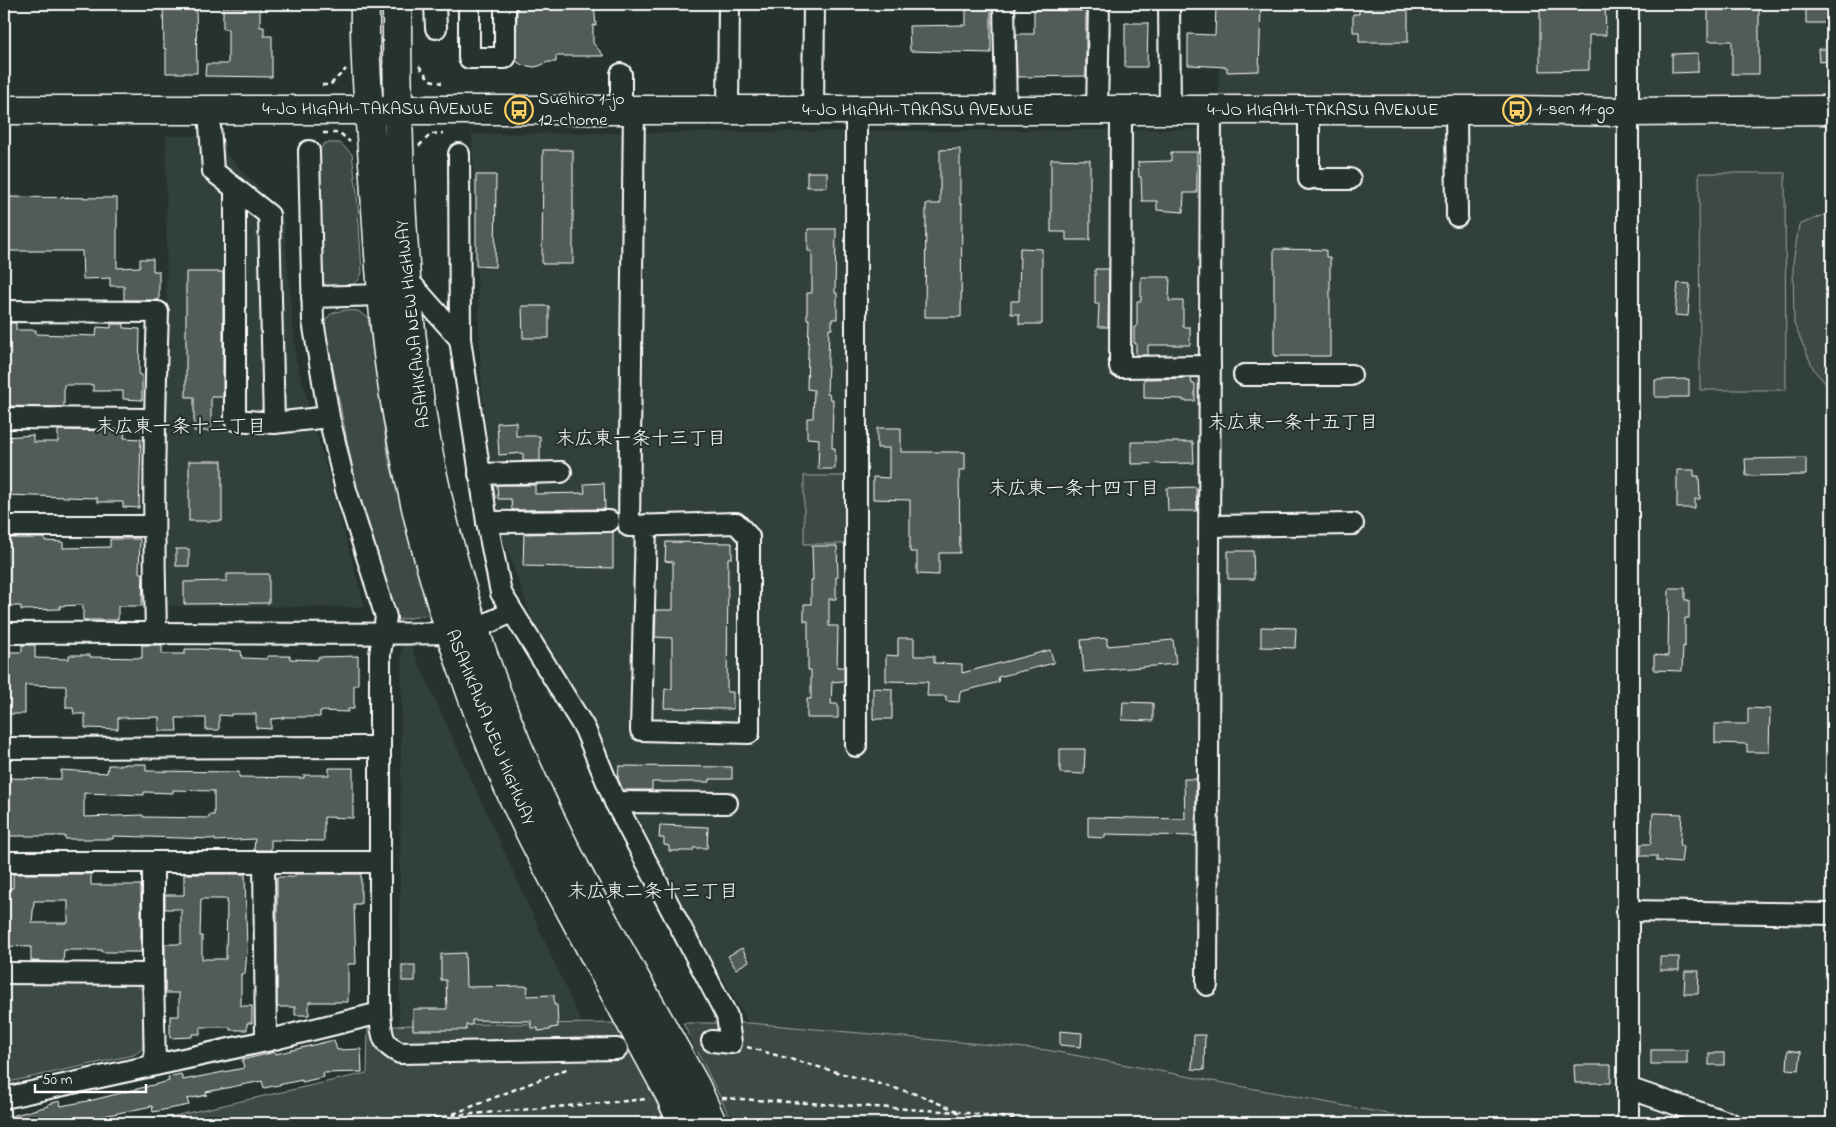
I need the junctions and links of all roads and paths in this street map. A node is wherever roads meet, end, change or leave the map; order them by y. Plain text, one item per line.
1 (397, 4) edge
2 (435, 4) edge
3 (469, 4) edge
4 (505, 4) edge
5 (729, 4) edge
6 (814, 4) edge
7 (1004, 4) edge
8 (1099, 4) edge
9 (1169, 4) edge
10 (1628, 4) edge
11 (360, 8) edge
12 (436, 28) dead end
13 (418, 62) dead end
14 (347, 68) dead end
15 (622, 74) dead end
16 (442, 83) dead end
17 (322, 84) dead end
18 (4, 110) edge
19 (209, 110) junction
20 (398, 110) junction
21 (627, 110) junction
22 (728, 110) junction
23 (1309, 110) junction
24 (1456, 110) junction
25 (1832, 110) edge
26 (369, 111) junction
27 (813, 111) junction
28 (856, 111) junction
29 (1006, 111) junction
30 (1109, 111) junction
31 (1170, 111) junction
32 (1211, 111) junction
33 (1628, 112) junction
34 (323, 133) dead end
35 (443, 133) dead end
36 (352, 144) dead end
37 (309, 151) dead end
38 (417, 154) dead end
39 (459, 154) dead end
40 (1350, 179) dead end
41 (235, 188) junction
42 (1457, 216) dead end
43 (406, 278) junction
44 (382, 295) junction
45 (312, 297) junction
46 (4, 312) edge
47 (460, 339) junction
48 (1210, 366) junction
49 (1244, 375) dead end
50 (1351, 375) dead end
51 (329, 416) junction
52 (4, 418) edge
53 (154, 420) junction
54 (274, 423) junction
55 (561, 472) dead end
56 (480, 474) junction
57 (487, 522) junction
58 (609, 522) dead end
59 (1353, 524) dead end
60 (646, 525) junction
61 (4, 526) edge
62 (153, 526) junction
63 (1210, 526) junction
64 (512, 612) junction
65 (462, 631) junction
66 (156, 632) junction
67 (4, 633) edge
68 (384, 634) junction
69 (856, 746) dead end
70 (380, 747) junction
71 (4, 748) edge
72 (614, 802) junction
73 (727, 803) dead end
74 (4, 862) edge
75 (153, 862) junction
76 (380, 862) junction
77 (264, 863) junction
78 (1627, 911) junction
79 (1832, 914) edge
80 (4, 973) edge
81 (153, 974) junction
82 (1208, 985) dead end
83 (380, 1013) junction
84 (266, 1041) junction
85 (722, 1042) joint
86 (616, 1049) dead end
87 (155, 1064) junction
88 (572, 1066) dead end
89 (1628, 1088) junction
90 (4, 1098) edge
91 (712, 1110) edge
92 (672, 1112) edge
93 (959, 1112) junction
94 (449, 1116) junction
95 (398, 1123) edge
96 (1045, 1123) edge
97 (1628, 1123) edge
98 (1730, 1123) edge

1 - 20 highway, ASAHIKAWA NEW HIGHWAY
2 - 12 street
3 - 4 street
5 - 22 street
6 - 27 street
7 - 29 street
8 - 30 street
9 - 31 street
10 - 33 street
11 - 26 highway, ASAHIKAWA NEW HIGHWAY
13 - 16 path
14 - 17 path
15 - 21 street
18 - 19 highway, 4-JO HIGAHI-TAKASU AVENUE
19 - 26 highway, 4-JO HIGAHI-TAKASU AVENUE
19 - 41 street
20 - 21 highway, 4-JO HIGAHI-TAKASU AVENUE
20 - 26 highway, 4-JO HIGAHI-TAKASU AVENUE
20 - 43 highway, ASAHIKAWA NEW HIGHWAY
21 - 22 highway, 4-JO HIGAHI-TAKASU AVENUE
21 - 60 street
22 - 27 highway, 4-JO HIGAHI-TAKASU AVENUE
23 - 24 highway, 4-JO HIGAHI-TAKASU AVENUE
23 - 32 highway, 4-JO HIGAHI-TAKASU AVENUE
23 - 40 street
24 - 33 highway, 4-JO HIGAHI-TAKASU AVENUE
24 - 42 street
25 - 33 highway, 4-JO HIGAHI-TAKASU AVENUE
26 - 44 highway, ASAHIKAWA NEW HIGHWAY
27 - 28 highway, 4-JO HIGAHI-TAKASU AVENUE
28 - 29 highway, 4-JO HIGAHI-TAKASU AVENUE
28 - 69 street
29 - 30 highway, 4-JO HIGAHI-TAKASU AVENUE
30 - 31 highway, 4-JO HIGAHI-TAKASU AVENUE
30 - 48 street
31 - 32 highway, 4-JO HIGAHI-TAKASU AVENUE
32 - 48 street
33 - 78 street
34 - 36 path
35 - 38 path
37 - 45 street
39 - 47 street
41 - 54 street
41 - 54 street
43 - 47 street
43 - 65 highway, ASAHIKAWA NEW HIGHWAY
44 - 45 street
44 - 65 highway, ASAHIKAWA NEW HIGHWAY
45 - 51 street
46 - 53 street
47 - 56 street
48 - 63 street
49 - 50 street
51 - 54 street
51 - 68 street
52 - 53 street
53 - 62 street
55 - 56 street
56 - 57 street
57 - 58 street
57 - 64 street
59 - 63 street
60 - 60 street
61 - 62 street
62 - 66 street
63 - 82 street
64 - 65 street
64 - 72 street
65 - 68 street
65 - 91 highway, ASAHIKAWA NEW HIGHWAY
65 - 92 highway, ASAHIKAWA NEW HIGHWAY
66 - 67 street
66 - 68 street
68 - 70 street
70 - 71 street
70 - 76 street
72 - 73 street
72 - 85 street
74 - 75 street
75 - 77 street
75 - 81 street
76 - 77 street
76 - 83 street
77 - 84 street
78 - 79 street
78 - 89 street
80 - 81 street
81 - 87 street
83 - 84 street
83 - 86 street
84 - 87 street
85 - 93 path
87 - 90 street
88 - 94 path
89 - 97 street
89 - 98 street
91 - 93 path
92 - 94 path
93 - 96 path
94 - 95 path

